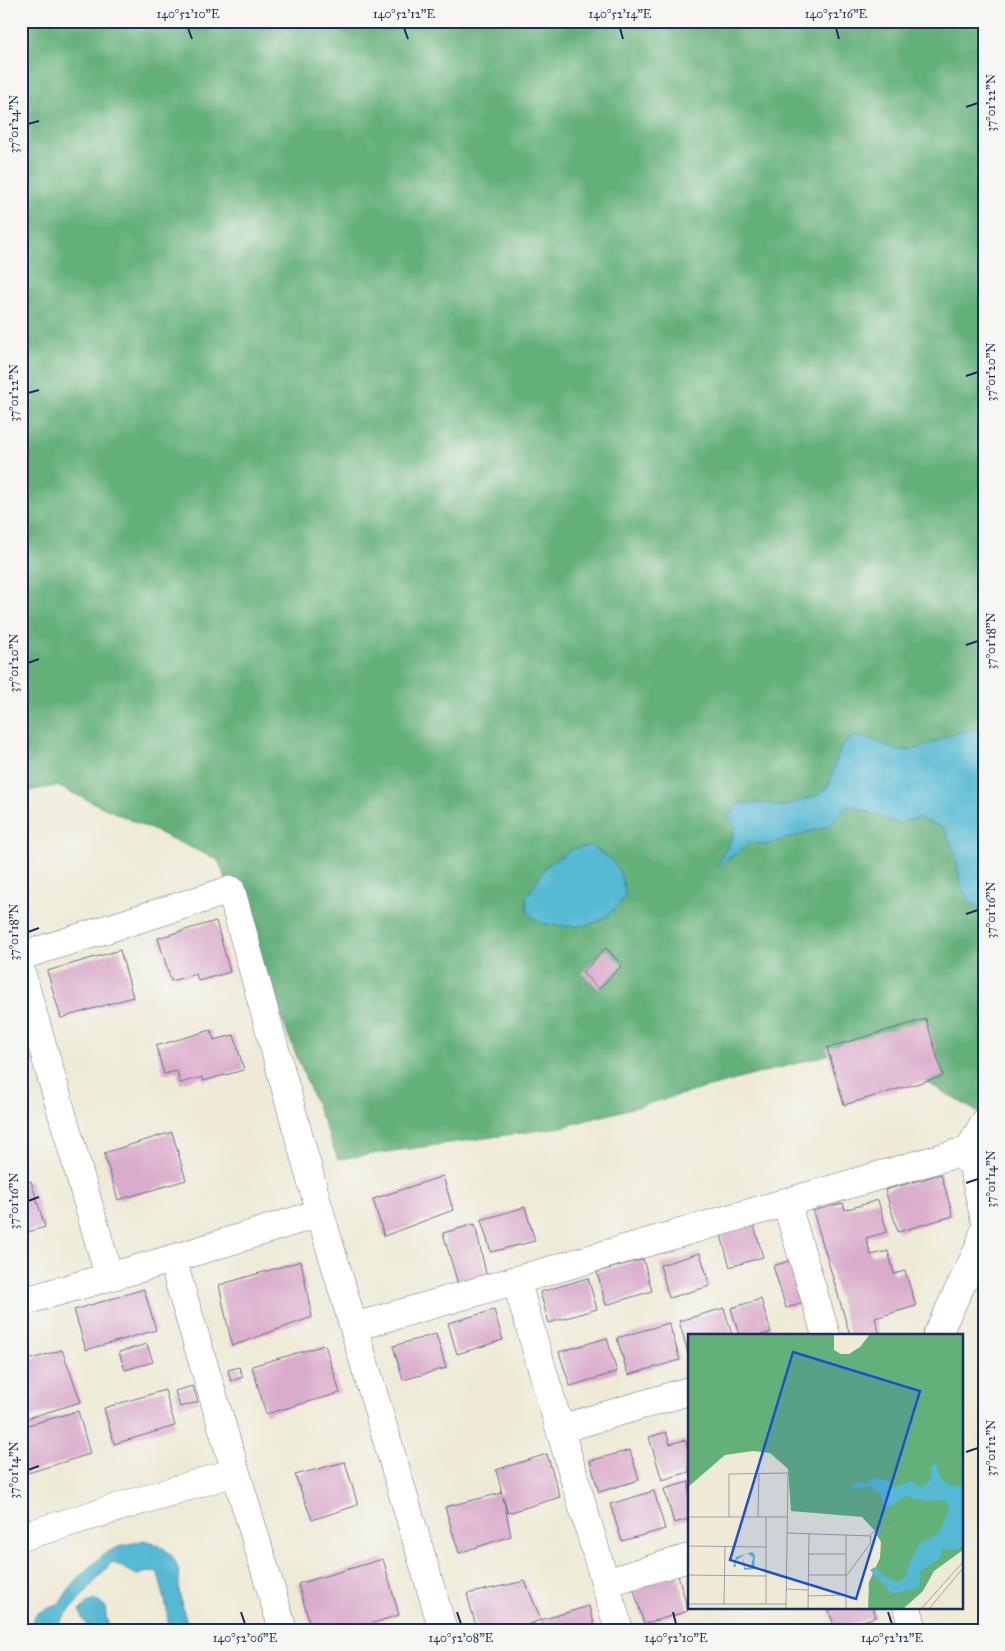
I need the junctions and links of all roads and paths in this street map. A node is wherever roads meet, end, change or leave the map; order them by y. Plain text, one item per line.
1 (21, 956) edge
2 (21, 972) edge
3 (984, 1123) edge
4 (964, 1158) junction
5 (786, 1202) junction
6 (320, 1213) junction
7 (984, 1216) edge
8 (984, 1232) edge
9 (172, 1259) junction
10 (109, 1276) junction
11 (516, 1280) junction
12 (21, 1302) edge
13 (354, 1327) junction
14 (826, 1334) edge
15 (937, 1334) edge
16 (688, 1391) edge
17 (560, 1429) junction
18 (235, 1472) junction
19 (21, 1537) edge
20 (688, 1558) edge
21 (605, 1583) junction
22 (906, 1608) edge
23 (283, 1630) edge
24 (443, 1630) edge
25 (619, 1630) edge
26 (913, 1630) edge

1 - 6 street
2 - 10 street
3 - 4 street
4 - 5 street
4 - 7 street
5 - 11 street
5 - 14 street
6 - 9 street
6 - 13 street
8 - 15 street
9 - 10 street
9 - 18 street
10 - 12 street
11 - 13 street
11 - 17 street
13 - 24 street
16 - 17 street
17 - 21 street
18 - 19 street
18 - 23 street
20 - 21 street
21 - 25 street
22 - 26 street

